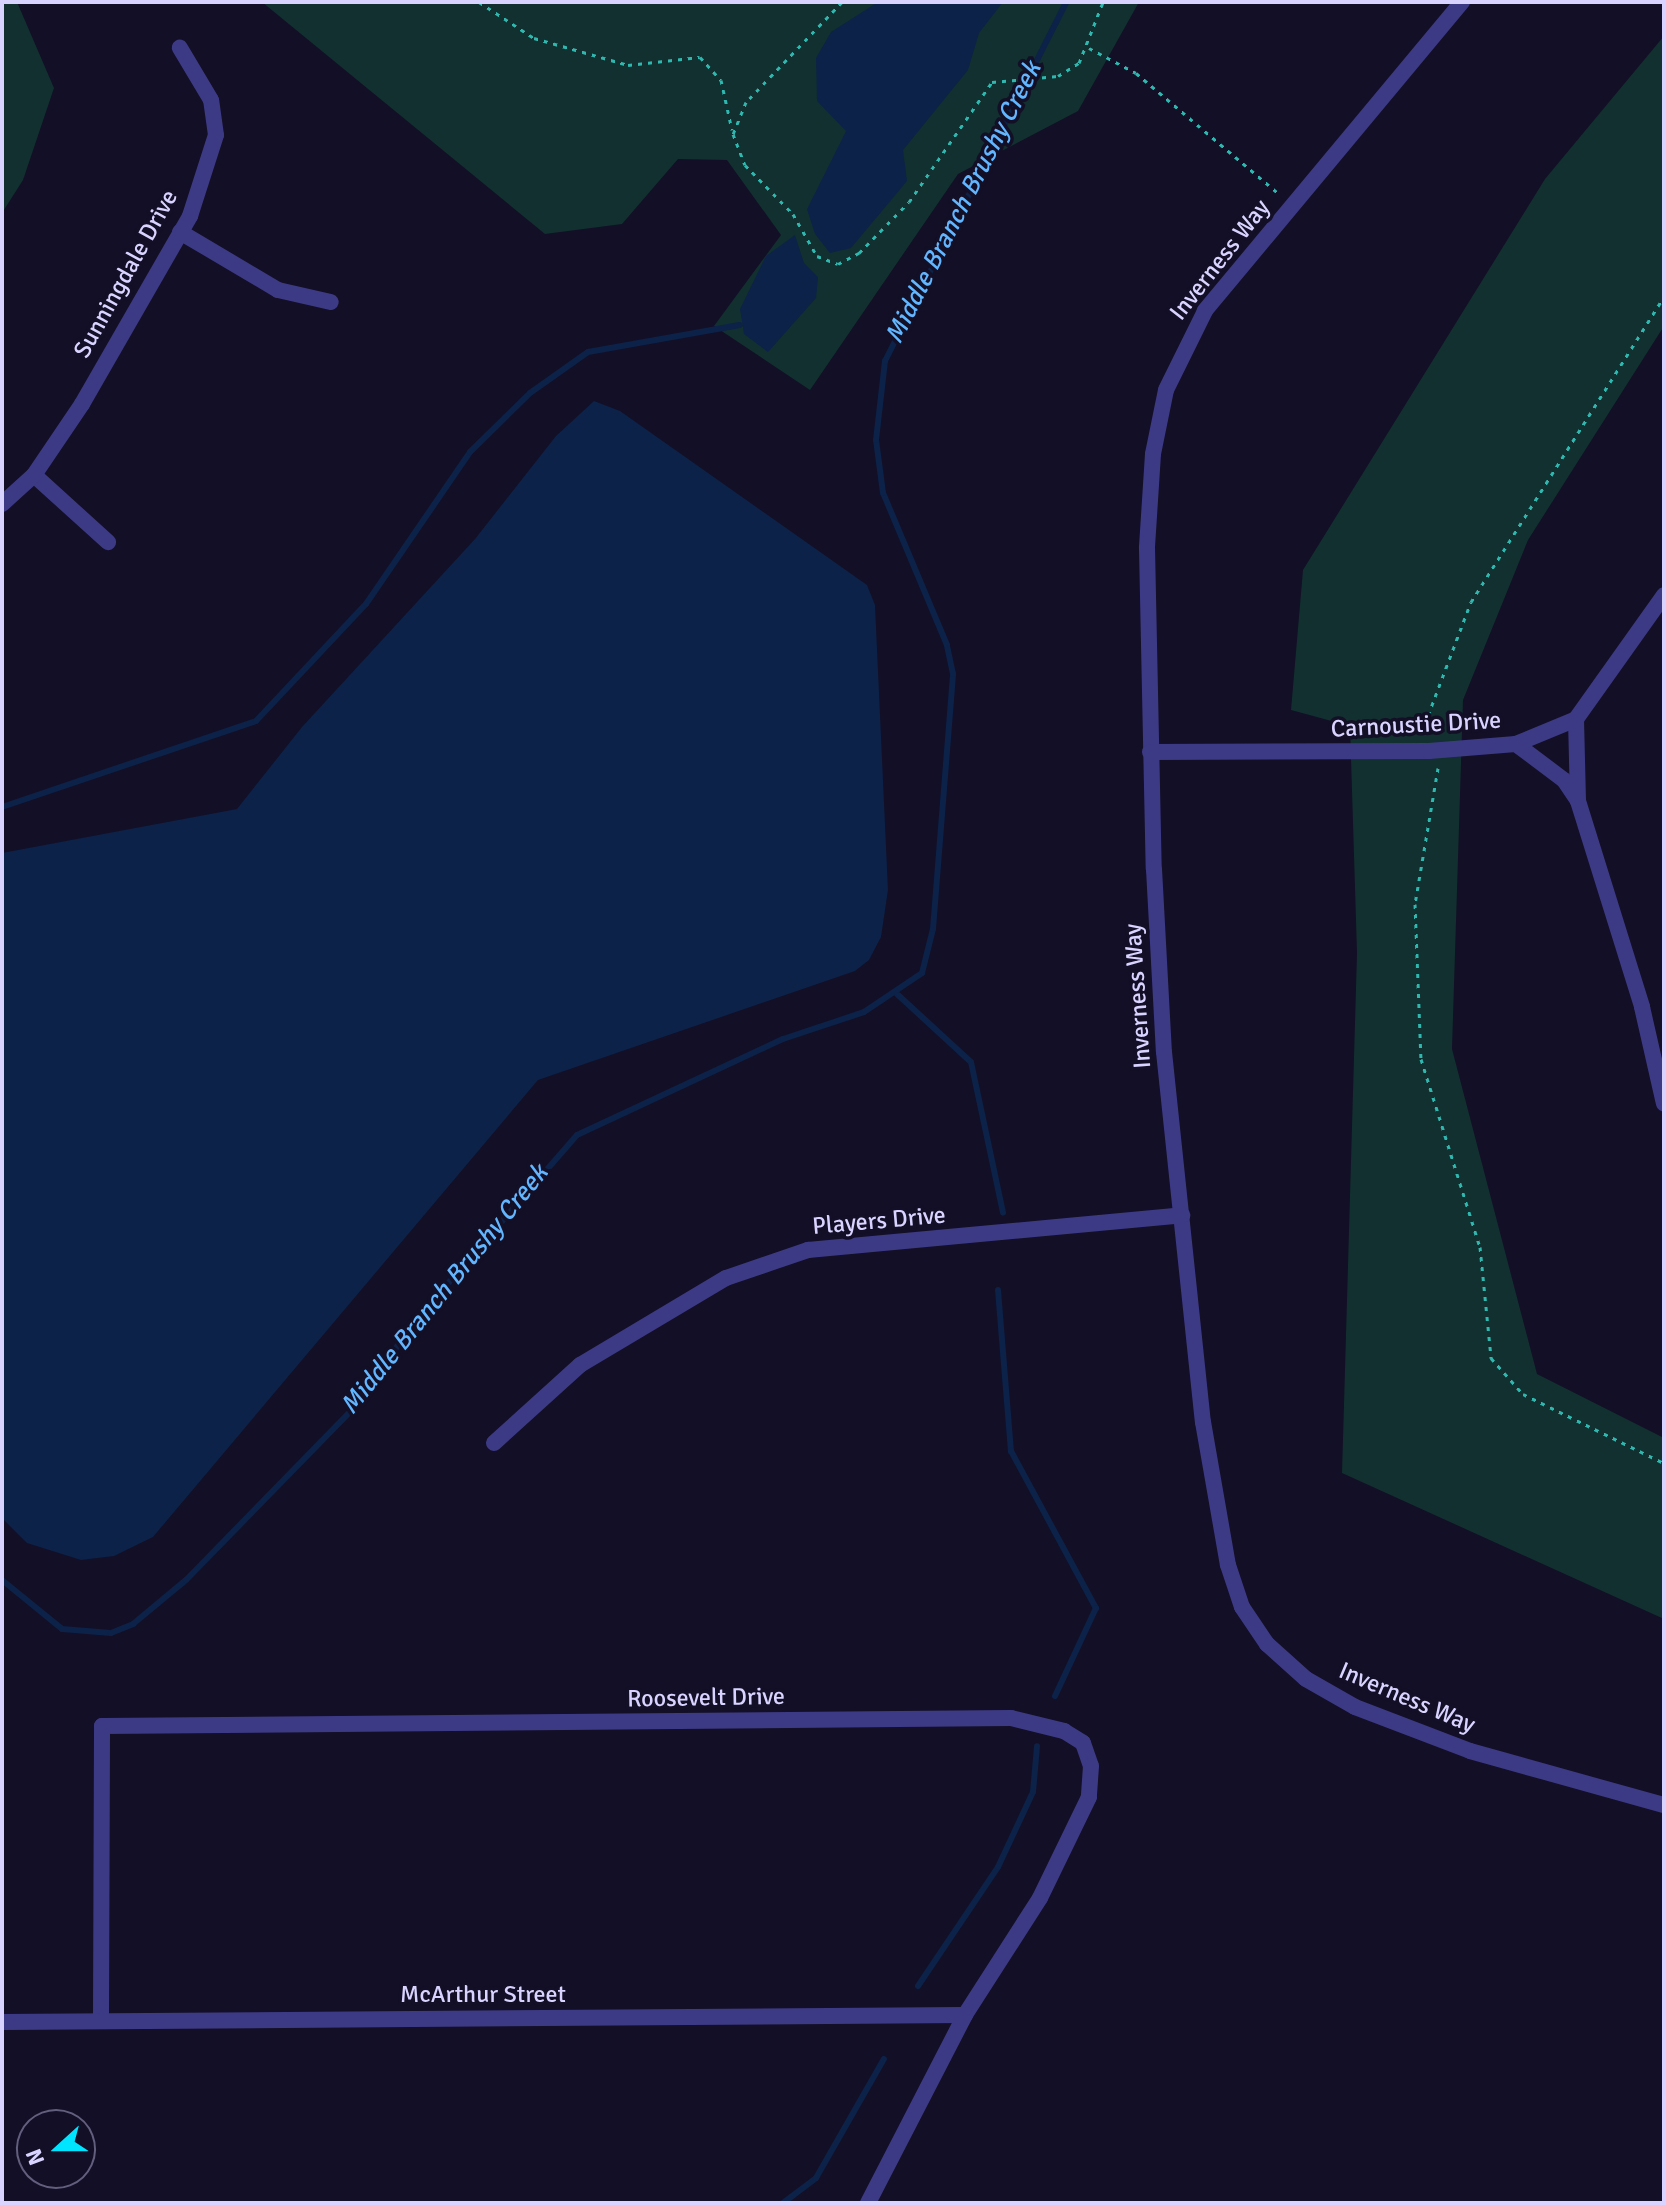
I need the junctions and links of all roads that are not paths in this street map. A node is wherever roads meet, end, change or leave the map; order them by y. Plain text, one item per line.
1 (1462, 2) edge
2 (180, 48) dead end
3 (180, 232) junction
4 (331, 302) dead end
5 (34, 475) junction
6 (2, 504) edge
7 (108, 542) dead end
8 (1664, 595) edge
9 (1576, 719) junction
10 (1516, 744) junction
11 (1150, 752) junction
12 (1578, 801) junction
13 (1664, 1104) edge
14 (1182, 1215) junction
15 (494, 1443) dead end
16 (1664, 1805) edge
17 (965, 2015) junction
18 (101, 2020) junction
19 (2, 2022) edge
20 (868, 2203) edge

1 - 11 street, Inverness Way
2 - 3 street, Sunningdale Drive
3 - 4 street
3 - 5 street, Sunningdale Drive
5 - 6 street, Sunningdale Drive
5 - 7 street
8 - 9 street
9 - 10 street, Carnoustie Drive
9 - 12 street
10 - 11 street, Carnoustie Drive
10 - 12 street
11 - 14 street, Inverness Way
12 - 13 street
14 - 15 street, Players Drive
14 - 16 street, Inverness Way
17 - 18 street, McArthur Street
17 - 18 street, Roosevelt Drive
17 - 20 street, Roosevelt Drive
18 - 19 street, McArthur Street

